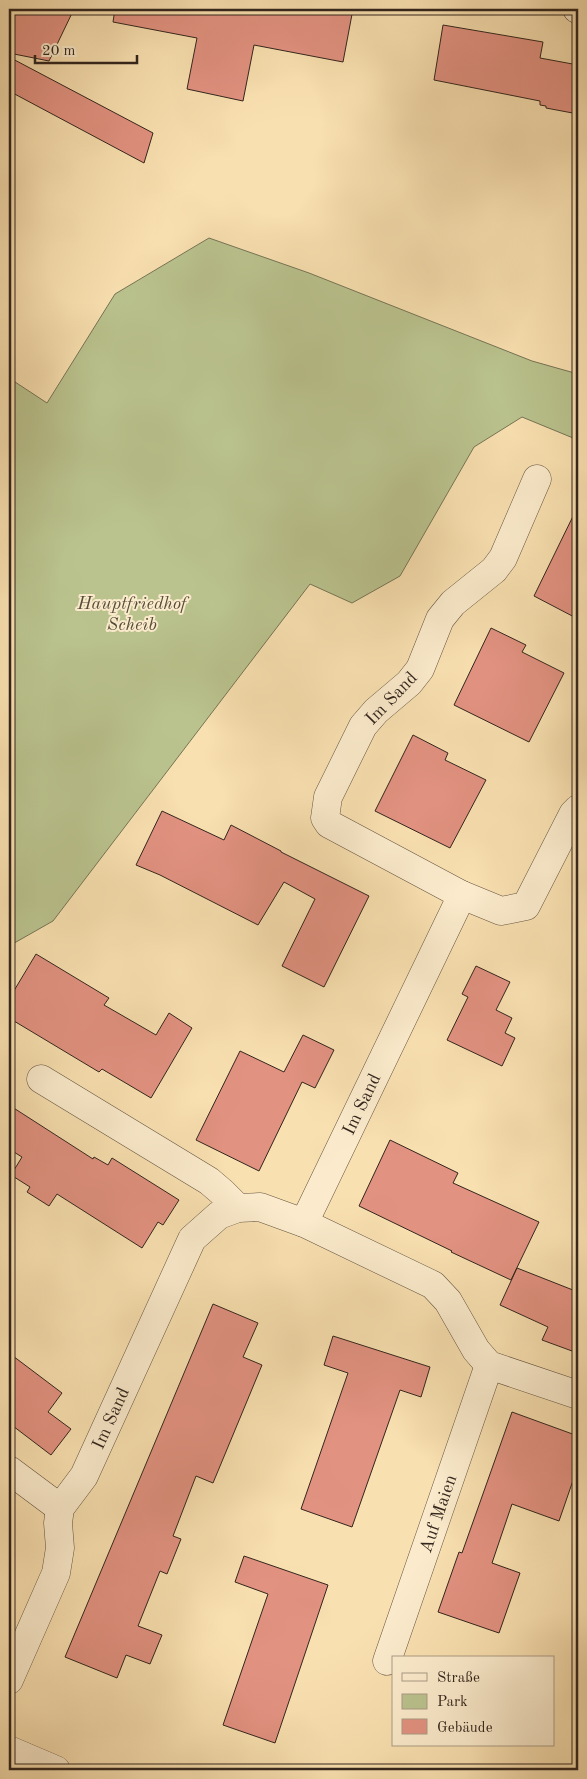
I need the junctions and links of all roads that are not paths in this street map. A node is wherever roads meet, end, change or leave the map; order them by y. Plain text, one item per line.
1 (537, 479) dead end
2 (578, 809) edge
3 (462, 896) junction
4 (41, 1079) dead end
5 (238, 1208) junction
6 (304, 1223) junction
7 (489, 1365) junction
8 (578, 1395) edge
9 (9, 1470) edge
10 (60, 1508) junction
11 (387, 1660) dead end
12 (9, 1680) edge
13 (9, 1750) edge
14 (56, 1770) edge

1 - 3 street, Im Sand
2 - 3 street, Im Sand
3 - 6 street, Im Sand
4 - 5 street
5 - 6 street, Im Sand
5 - 10 street, Im Sand
6 - 7 street
7 - 8 street
7 - 11 street, Auf Maien
9 - 10 street
10 - 12 street
13 - 14 street

